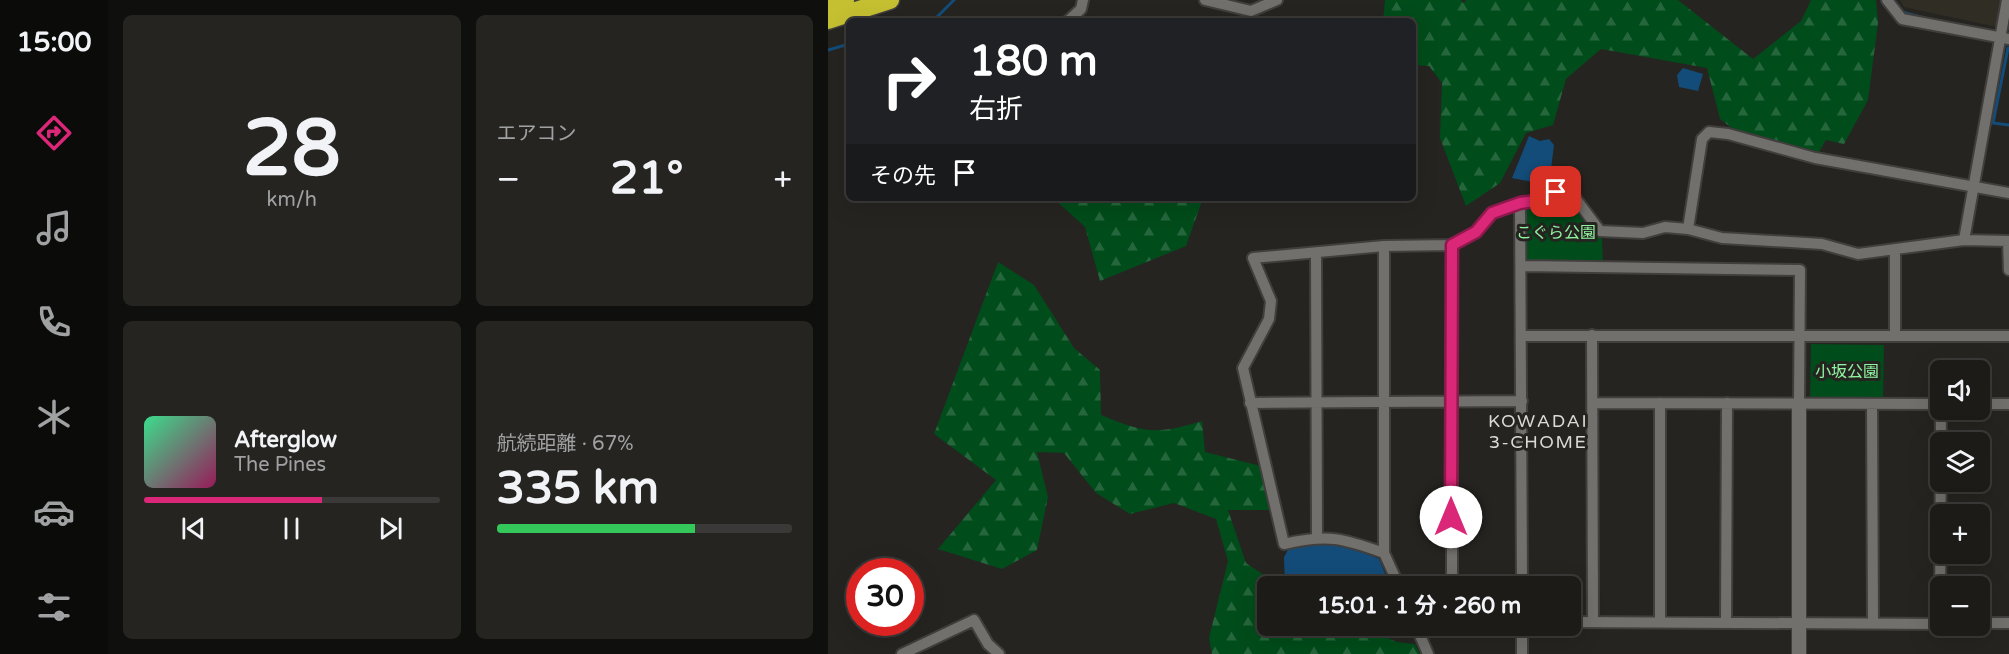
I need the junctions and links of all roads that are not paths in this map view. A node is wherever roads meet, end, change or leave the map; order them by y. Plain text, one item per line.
1 (845, 0) edge
2 (890, 0) edge
3 (1083, 0) edge
4 (1205, 0) edge
5 (1277, 0) edge
6 (1887, 0) edge
7 (2007, 0) edge
8 (828, 5) edge
9 (1072, 18) edge
10 (828, 21) edge
11 (2005, 39) edge
12 (1974, 186) junction
13 (2009, 193) edge
14 (1520, 203) junction
15 (1688, 229) junction
16 (1964, 240) junction
17 (2009, 241) edge
18 (1452, 245) junction
19 (1384, 246) junction
20 (1895, 250) junction
21 (1316, 253) junction
22 (1521, 266) junction
23 (2009, 270) edge
24 (1592, 335) junction
25 (1800, 335) junction
26 (1895, 335) junction
27 (1522, 336) junction
28 (2009, 336) edge
29 (1451, 401) junction
30 (1522, 401) junction
31 (1316, 402) junction
32 (1384, 402) junction
33 (1250, 403) junction
34 (1593, 403) junction
35 (1660, 403) junction
36 (1727, 403) junction
37 (1799, 403) junction
38 (1872, 404) junction
39 (1930, 404) edge
40 (1990, 404) edge
41 (2009, 404) edge
42 (1941, 420) edge
43 (1317, 537) junction
44 (1384, 553) junction
45 (1394, 576) edge
46 (1452, 576) edge
47 (1522, 576) edge
48 (1941, 576) edge
49 (1581, 622) edge
50 (1593, 622) junction
51 (1660, 622) junction
52 (1726, 623) junction
53 (2009, 623) edge
54 (1799, 624) junction
55 (1873, 624) junction
56 (1930, 624) edge
57 (1990, 624) edge
58 (1420, 636) edge
59 (1522, 636) edge
60 (902, 654) edge
61 (999, 654) edge
62 (1428, 654) edge
63 (1522, 654) edge
64 (1799, 654) edge

1 - 8 highway
2 - 10 highway
3 - 9 street
4 - 5 street
6 - 11 street
7 - 11 street
11 - 12 street
12 - 13 street
12 - 15 street
12 - 16 street
14 - 15 street
14 - 18 street
14 - 22 street
15 - 20 street
16 - 17 street
16 - 20 street
17 - 23 street
18 - 19 street
18 - 29 street
19 - 21 street
19 - 32 street
20 - 26 street
21 - 31 street
21 - 33 street
22 - 25 street
22 - 27 street
24 - 25 street
24 - 27 street
24 - 34 street
25 - 26 street
25 - 37 street
26 - 28 street
27 - 30 street
29 - 30 street
29 - 32 street
29 - 46 street
30 - 47 street
31 - 32 street
31 - 33 street
31 - 43 street
32 - 44 street
33 - 43 street
34 - 35 street
34 - 50 street
35 - 36 street
35 - 51 street
36 - 37 street
36 - 52 street
37 - 38 street
37 - 54 street
38 - 39 street
38 - 55 street
40 - 41 street
42 - 48 street
43 - 44 street
44 - 45 street
49 - 50 street
50 - 51 street
51 - 52 street
52 - 54 street
53 - 57 street
54 - 55 street
54 - 64 street
55 - 56 street
58 - 62 street
59 - 63 street
60 - 61 street

